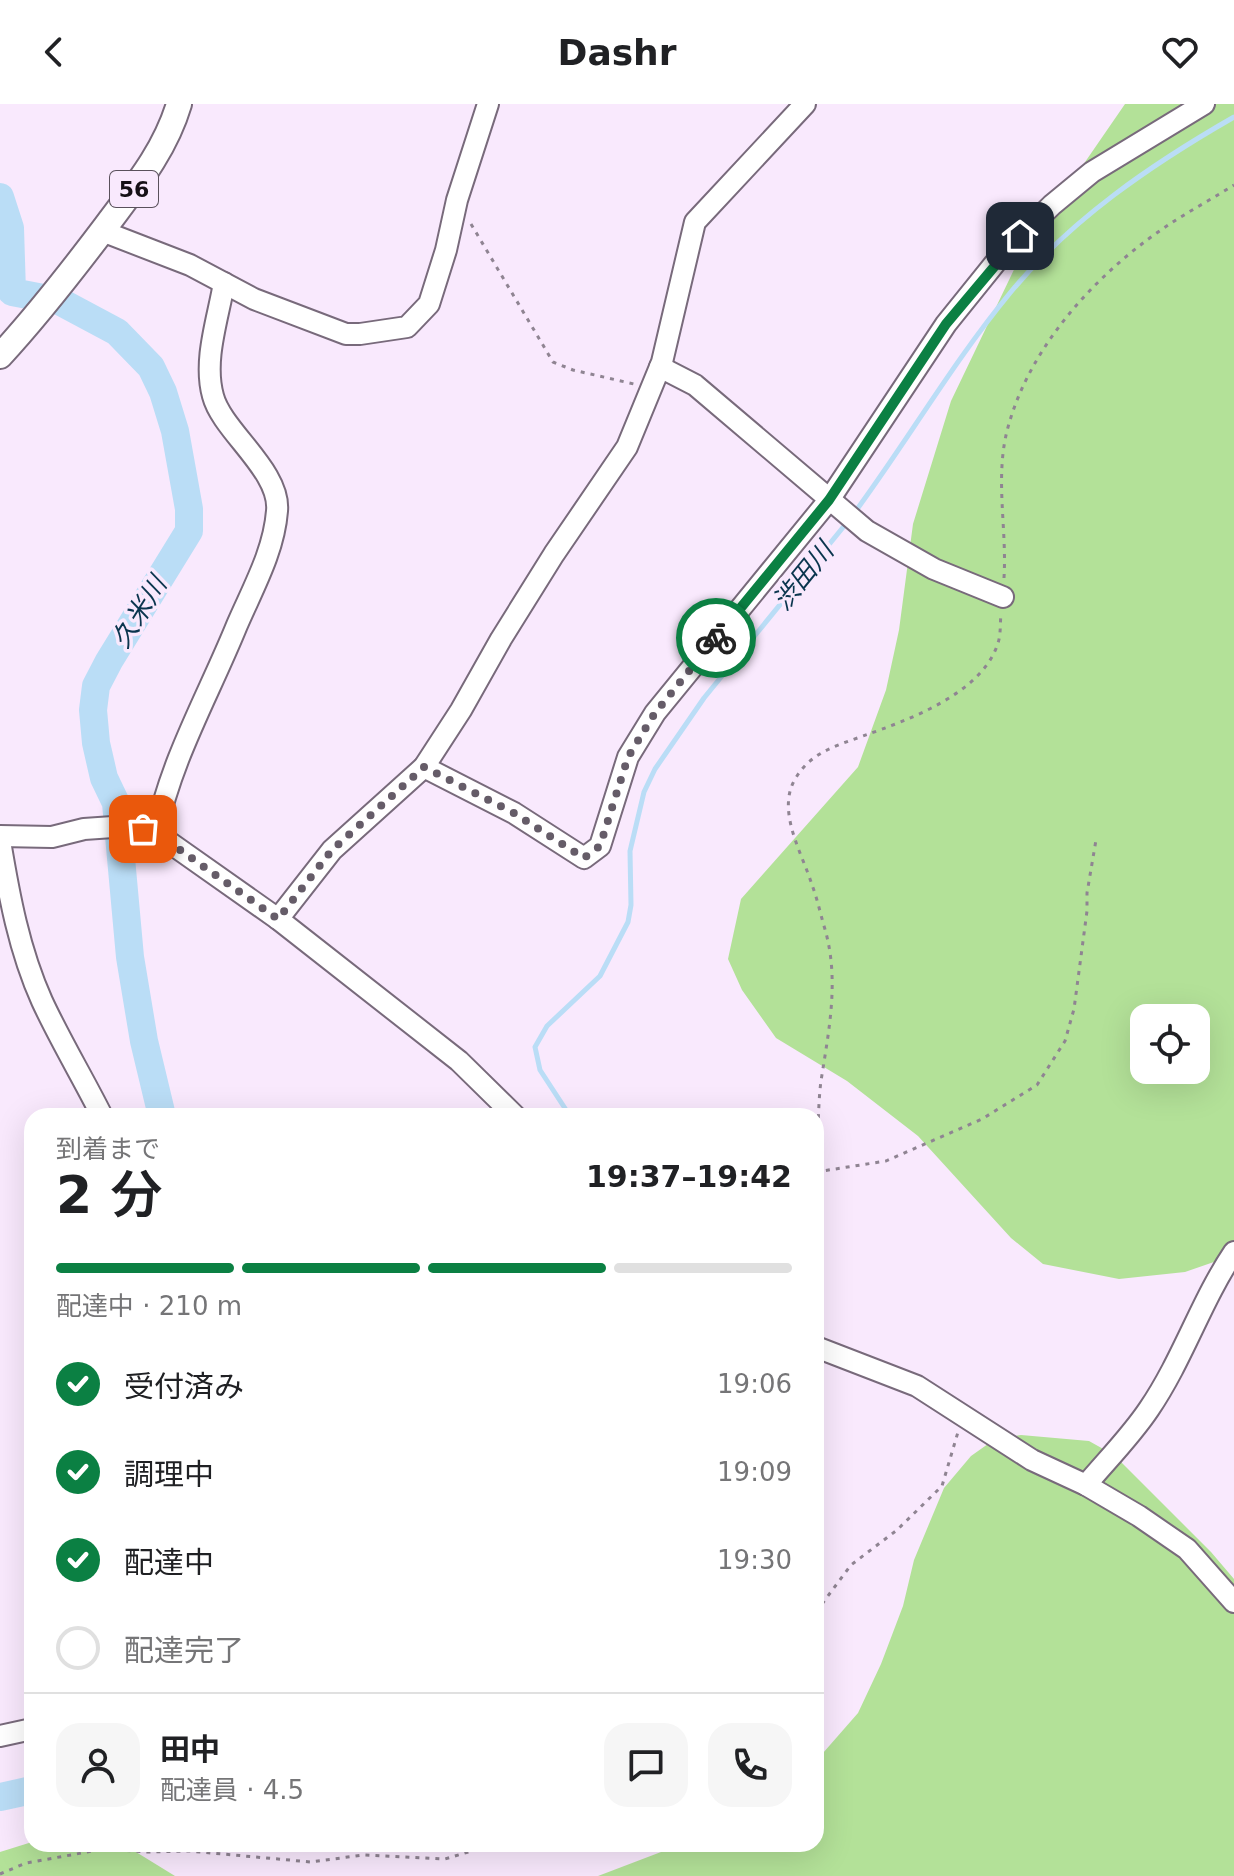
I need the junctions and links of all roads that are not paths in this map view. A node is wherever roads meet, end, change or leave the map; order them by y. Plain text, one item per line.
1 (179, 104) edge
2 (488, 104) edge
3 (805, 104) edge
4 (1204, 104) edge
5 (102, 231) junction
6 (224, 283) junction
7 (0, 356) edge
8 (660, 367) junction
9 (833, 503) junction
10 (1003, 597) road end
11 (424, 767) junction
12 (149, 831) junction
13 (0, 839) edge
14 (278, 919) junction
15 (98, 1108) edge
16 (507, 1108) edge
17 (1234, 1252) edge
18 (824, 1350) edge
19 (1086, 1485) junction
20 (1234, 1602) edge
21 (24, 1731) edge
22 (0, 1736) edge

1 - 5 main road, 56
2 - 6 street
3 - 8 street
4 - 9 street
5 - 6 street
5 - 7 main road, 56
6 - 12 street
8 - 9 street
8 - 11 street
9 - 10 street
9 - 11 street
11 - 14 street
12 - 13 street
12 - 14 street
13 - 15 street
14 - 16 street
17 - 19 street
18 - 19 street
19 - 20 street
21 - 22 street

